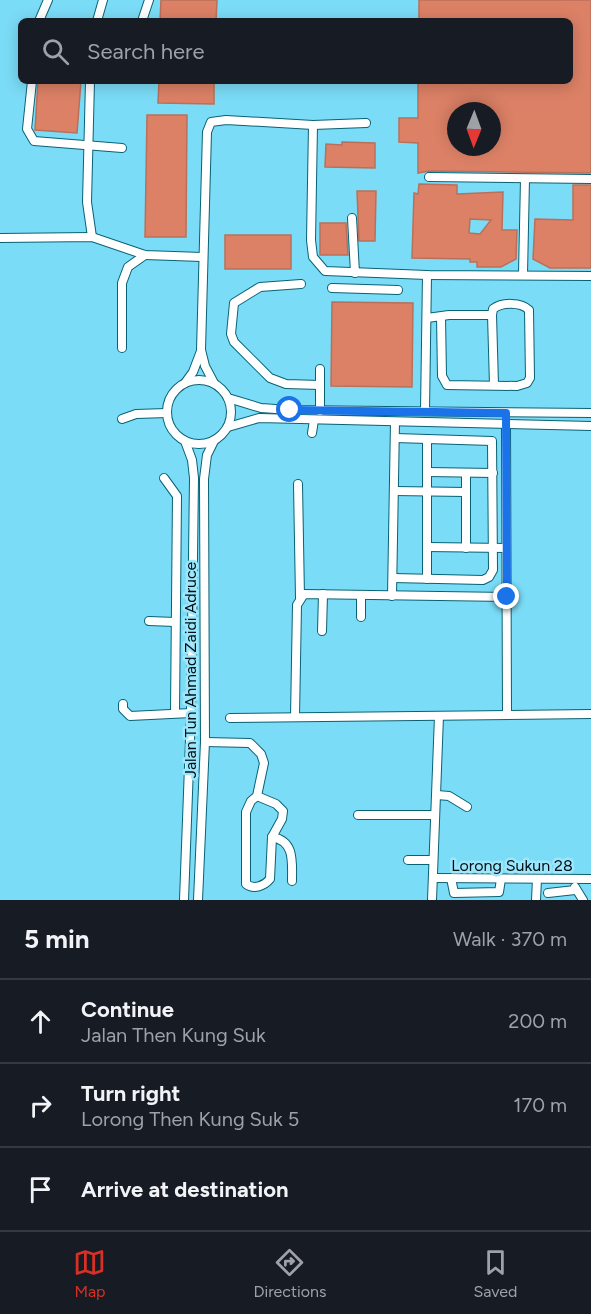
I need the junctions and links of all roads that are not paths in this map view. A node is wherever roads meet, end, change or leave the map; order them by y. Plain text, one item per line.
1 (48, 0) edge
2 (103, 0) edge
3 (149, 0) edge
4 (40, 18) edge
5 (98, 18) edge
6 (143, 18) edge
7 (32, 84) edge
8 (90, 84) edge
9 (366, 123) dead end
10 (313, 125) junction
11 (88, 146) junction
12 (122, 148) dead end
13 (429, 177) dead end
14 (525, 179) junction
15 (591, 179) edge
16 (352, 218) dead end
17 (92, 237) junction
18 (0, 238) edge
19 (145, 255) junction
20 (202, 257) junction
21 (344, 273) junction
22 (355, 273) junction
23 (523, 274) junction
24 (427, 275) junction
25 (591, 276) edge
26 (301, 284) dead end
27 (332, 288) dead end
28 (343, 288) junction
29 (398, 290) dead end
30 (492, 315) junction
31 (441, 317) junction
32 (427, 318) junction
33 (122, 348) dead end
34 (201, 350) junction
35 (320, 369) dead end
36 (214, 383) junction
37 (184, 384) junction
38 (494, 385) junction
39 (320, 386) junction
40 (228, 398) junction
41 (320, 411) junction
42 (425, 411) junction
43 (167, 413) junction
44 (506, 413) junction
45 (591, 413) edge
46 (122, 419) dead end
47 (314, 420) junction
48 (395, 422) junction
49 (506, 425) junction
50 (591, 426) edge
51 (228, 427) junction
52 (312, 434) dead end
53 (395, 438) junction
54 (428, 439) junction
55 (185, 441) junction
56 (214, 441) junction
57 (427, 472) junction
58 (466, 473) junction
59 (493, 473) junction
60 (164, 478) dead end
61 (298, 484) dead end
62 (394, 491) junction
63 (427, 491) junction
64 (466, 492) junction
65 (493, 496) junction
66 (506, 496) junction
67 (427, 547) junction
68 (466, 548) junction
69 (493, 548) junction
70 (506, 548) junction
71 (176, 560) junction
72 (193, 560) junction
73 (393, 578) junction
74 (427, 579) junction
75 (440, 579) junction
76 (323, 594) junction
77 (361, 595) junction
78 (393, 596) junction
79 (440, 596) junction
80 (507, 597) junction
81 (300, 598) junction
82 (361, 617) dead end
83 (149, 621) dead end
84 (175, 622) junction
85 (322, 632) dead end
86 (123, 704) dead end
87 (176, 713) junction
88 (191, 713) junction
89 (591, 714) edge
90 (507, 715) junction
91 (439, 716) junction
92 (295, 717) junction
93 (230, 718) dead end
94 (205, 742) junction
95 (437, 795) junction
96 (257, 796) junction
97 (467, 807) dead end
98 (358, 815) dead end
99 (435, 815) junction
100 (272, 837) junction
101 (408, 860) dead end
102 (433, 860) junction
103 (434, 878) junction
104 (451, 878) junction
105 (501, 879) junction
106 (537, 879) junction
107 (575, 879) junction
108 (591, 879) edge
109 (292, 881) dead end
110 (575, 890) junction
111 (548, 893) dead end
112 (184, 900) edge
113 (198, 900) edge
114 (432, 900) edge
115 (536, 900) edge
116 (583, 900) edge

1 - 4 street
2 - 5 street
3 - 6 street
7 - 11 street
8 - 11 street
9 - 10 street
10 - 20 street
10 - 21 street
11 - 12 street
11 - 17 street
13 - 14 street
14 - 15 street
14 - 23 street
16 - 22 street
17 - 18 street
17 - 19 street
19 - 20 street
19 - 33 street
20 - 34 street
21 - 22 street
21 - 28 street
22 - 24 street
23 - 24 street
23 - 25 street
24 - 32 street
26 - 39 street
27 - 28 street
28 - 29 street
30 - 31 street
30 - 38 street
30 - 38 street
31 - 32 street
31 - 38 street
32 - 42 street
34 - 36 street
34 - 37 street
35 - 39 street
36 - 37 street
36 - 40 street
37 - 43 street
39 - 41 street
40 - 41 street
40 - 51 street
41 - 42 street
42 - 44 street
43 - 46 street
43 - 55 street
44 - 45 street
44 - 49 street
47 - 48 street
47 - 51 street
47 - 52 street
48 - 49 street
48 - 53 street
49 - 50 street
49 - 66 street
51 - 56 street
53 - 54 street
53 - 62 street
54 - 57 street
54 - 59 street
55 - 56 street
55 - 72 street, Jalan Tun Ahmad Zaidi Adruce
56 - 94 street, Jalan Tun Ahmad Zaidi Adruce
57 - 58 street
57 - 63 street
58 - 59 street
58 - 64 street
59 - 65 street
60 - 71 street
61 - 81 street
62 - 63 street
62 - 73 street
63 - 64 street
63 - 67 street
64 - 68 street
65 - 66 street
65 - 69 street
66 - 70 street
67 - 68 street
67 - 74 street
68 - 69 street
69 - 70 street
69 - 75 street
70 - 80 street
71 - 72 street
71 - 84 street
72 - 88 street, Jalan Tun Ahmad Zaidi Adruce
73 - 74 street
73 - 78 street
74 - 75 street
75 - 79 street
76 - 77 street
76 - 81 street
76 - 85 street
77 - 78 street
77 - 82 street
78 - 79 street
79 - 80 street
80 - 90 street
81 - 92 street
83 - 84 street
84 - 87 street
86 - 87 street
87 - 88 street
88 - 112 street, Jalan Tun Ahmad Zaidi Adruce
89 - 90 street
90 - 91 street
91 - 92 street
91 - 95 street
92 - 93 street
94 - 96 street
94 - 113 street, Jalan Tun Ahmad Zaidi Adruce
95 - 97 street
95 - 99 street
96 - 100 street
96 - 100 street
98 - 99 street
99 - 102 street
100 - 109 street
101 - 102 street
102 - 103 street
103 - 104 street, Lorong Sukun 28
103 - 114 street
104 - 105 street, Lorong Sukun 28
104 - 105 street
105 - 106 street, Lorong Sukun 28
106 - 107 street, Lorong Sukun 28
106 - 115 street
107 - 108 street, Lorong Sukun 28
107 - 110 street
110 - 111 street
110 - 116 street

